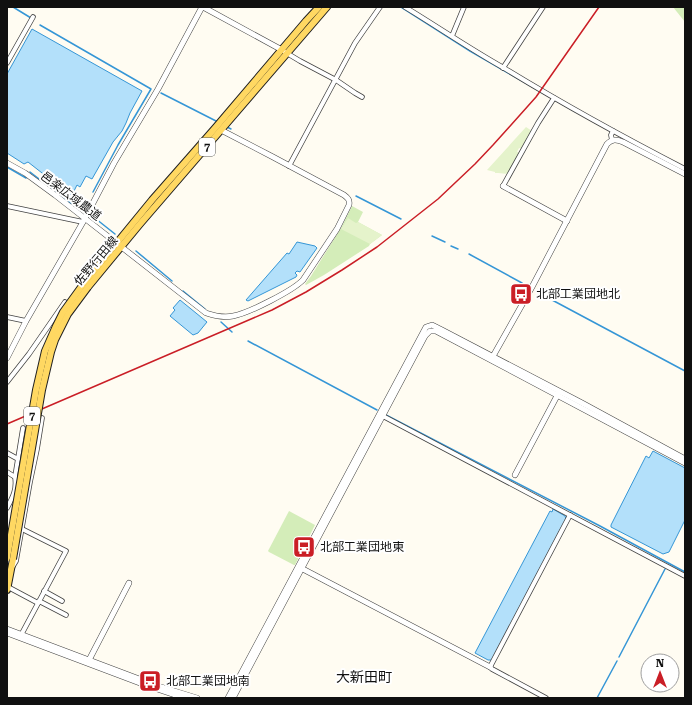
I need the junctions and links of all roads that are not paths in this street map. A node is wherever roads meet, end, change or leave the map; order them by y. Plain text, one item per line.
1 (202, 7) edge
2 (319, 7) edge
3 (327, 7) edge
4 (380, 7) edge
5 (405, 7) edge
6 (464, 7) edge
7 (543, 7) edge
8 (33, 17) dead end
9 (452, 36) junction
10 (282, 50) junction
11 (288, 54) junction
12 (7, 63) edge
13 (503, 68) junction
14 (336, 80) junction
15 (362, 97) dead end
16 (554, 98) junction
17 (221, 130) junction
18 (613, 131) junction
19 (612, 140) junction
20 (7, 163) edge
21 (289, 166) junction
22 (685, 169) edge
23 (685, 174) edge
24 (503, 186) joint
25 (7, 206) edge
26 (84, 220) junction
27 (567, 220) junction
28 (119, 245) junction
29 (65, 302) dead end
30 (7, 317) edge
31 (26, 321) junction
32 (7, 358) edge
33 (492, 358) junction
34 (7, 382) edge
35 (558, 393) junction
36 (381, 415) junction
37 (42, 418) dead end
38 (23, 428) dead end
39 (7, 453) edge
40 (18, 459) junction
41 (685, 459) edge
42 (685, 463) edge
43 (7, 472) edge
44 (515, 475) dead end
45 (15, 477) junction
46 (7, 508) edge
47 (570, 515) junction
48 (22, 529) junction
49 (9, 559) edge
50 (300, 567) junction
51 (10, 571) junction
52 (685, 576) edge
53 (129, 583) dead end
54 (7, 589) edge
55 (44, 591) junction
56 (62, 601) dead end
57 (38, 602) junction
58 (66, 615) dead end
59 (7, 629) edge
60 (7, 633) edge
61 (21, 636) junction
62 (88, 662) junction
63 (490, 667) junction
64 (184, 698) edge
65 (196, 698) edge
66 (228, 698) edge
67 (233, 698) edge
68 (546, 698) edge

1 - 10 street
1 - 26 street
2 - 10 main road, 佐野行田線 / 7
3 - 11 main road, 佐野行田線 / 7
4 - 14 street
5 - 9 street
6 - 9 street
7 - 13 street
8 - 12 street
9 - 13 street
10 - 11 street
10 - 28 main road, 佐野行田線 / 7
11 - 14 street
11 - 17 main road, 佐野行田線 / 7
13 - 16 street
14 - 15 street
14 - 21 street
16 - 18 street
16 - 24 street
17 - 21 street, 邑楽広域農道
17 - 28 main road, 佐野行田線 / 7
18 - 19 street
18 - 22 street
19 - 23 street
19 - 27 street
20 - 26 street, 邑楽広域農道
21 - 28 street, 邑楽広域農道
24 - 27 street
25 - 26 street
26 - 28 street, 邑楽広域農道
26 - 31 street
27 - 33 street
28 - 49 main road, 佐野行田線 / 7, bridge
29 - 34 street
30 - 31 street
31 - 32 street
33 - 35 street
33 - 36 street
35 - 41 street
35 - 42 street
35 - 44 street
36 - 47 street
36 - 50 street
37 - 48 street
38 - 40 street
39 - 40 street
40 - 45 street
43 - 45 street
45 - 46 street
47 - 52 street
47 - 63 street
48 - 51 street
48 - 55 street
49 - 51 main road, 佐野行田線 / 7
50 - 63 street
50 - 66 street
50 - 67 street
51 - 54 main road, 佐野行田線 / 7
53 - 62 street
54 - 57 street
55 - 56 street
55 - 57 street
57 - 58 street
57 - 61 street
59 - 61 street
60 - 61 street
61 - 62 street
62 - 64 street
62 - 65 street
63 - 68 street

